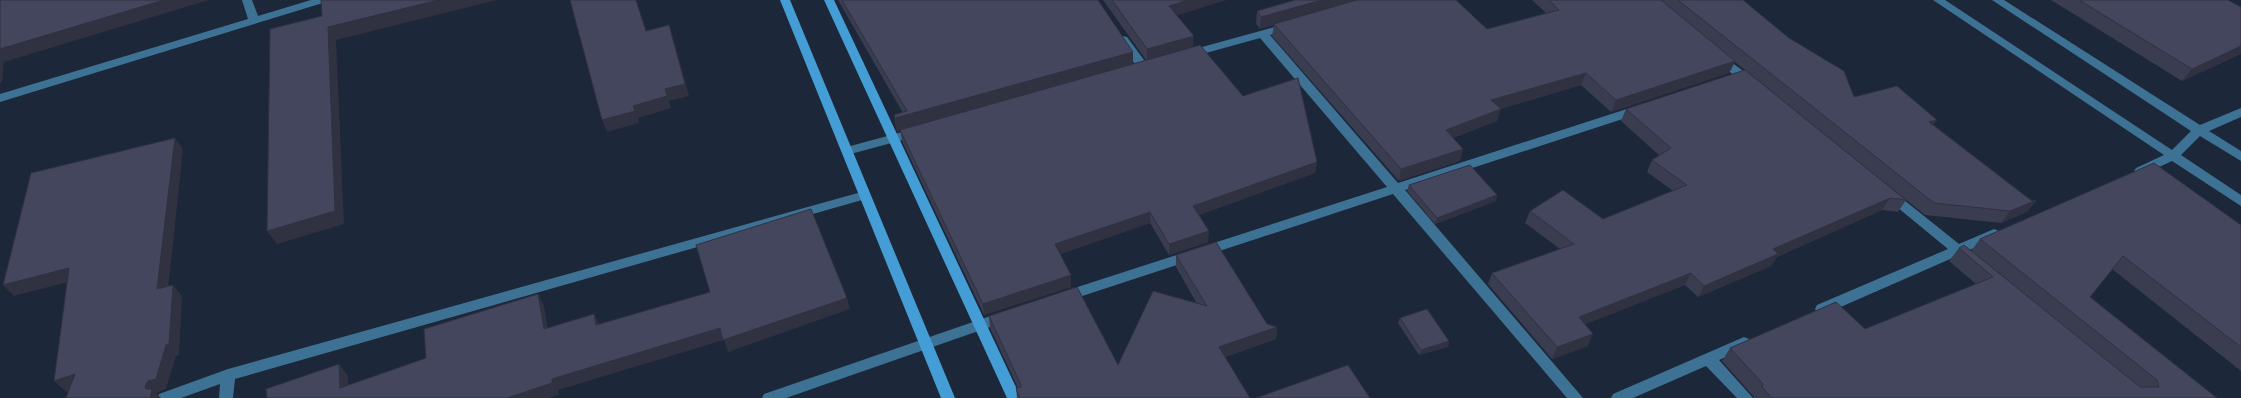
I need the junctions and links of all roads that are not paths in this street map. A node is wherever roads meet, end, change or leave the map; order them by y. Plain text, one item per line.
1 (247, 0) edge
2 (322, 0) edge
3 (784, 0) edge
4 (829, 0) edge
5 (1938, 0) edge
6 (1997, 0) edge
7 (254, 21) junction
8 (1298, 23) edge
9 (1117, 30) edge
10 (1262, 34) junction
11 (1711, 50) edge
12 (1180, 57) edge
13 (1143, 67) edge
14 (1742, 75) junction
15 (1723, 82) edge
16 (1757, 88) edge
17 (0, 98) edge
18 (1648, 106) edge
19 (2241, 112) edge
20 (930, 128) edge
21 (2200, 130) junction
22 (893, 138) junction
23 (847, 151) junction
24 (2173, 156) junction
25 (2241, 157) edge
26 (2128, 176) edge
27 (1396, 188) junction
28 (1881, 188) edge
29 (865, 194) junction
30 (2241, 201) edge
31 (2003, 230) edge
32 (1958, 250) junction
33 (1973, 262) edge
34 (1055, 300) edge
35 (1017, 312) edge
36 (1806, 316) edge
37 (979, 324) junction
38 (1753, 339) edge
39 (925, 342) junction
40 (1708, 358) junction
41 (228, 375) junction
42 (164, 398) edge
43 (226, 398) edge
44 (769, 398) edge
45 (948, 398) edge
46 (1014, 398) edge
47 (1576, 398) edge
48 (1618, 398) edge
49 (1746, 398) edge

1 - 7 street
2 - 7 street
3 - 23 main road
4 - 22 main road
5 - 24 street
6 - 21 street
7 - 17 street
8 - 10 street
9 - 13 street
10 - 12 street
10 - 27 street
11 - 14 street
14 - 15 street
14 - 16 street
18 - 27 street
19 - 21 street
20 - 22 street
21 - 24 street
21 - 25 street
22 - 23 street
22 - 37 main road
23 - 29 main road
24 - 26 street
24 - 30 street
27 - 34 street
27 - 47 street
28 - 32 street
29 - 39 main road
29 - 41 street
31 - 32 street
32 - 33 street
32 - 36 street
35 - 37 street
37 - 39 street
37 - 46 main road
38 - 40 street
39 - 44 street
39 - 45 main road
40 - 48 street
40 - 49 street
41 - 42 street
41 - 43 street

